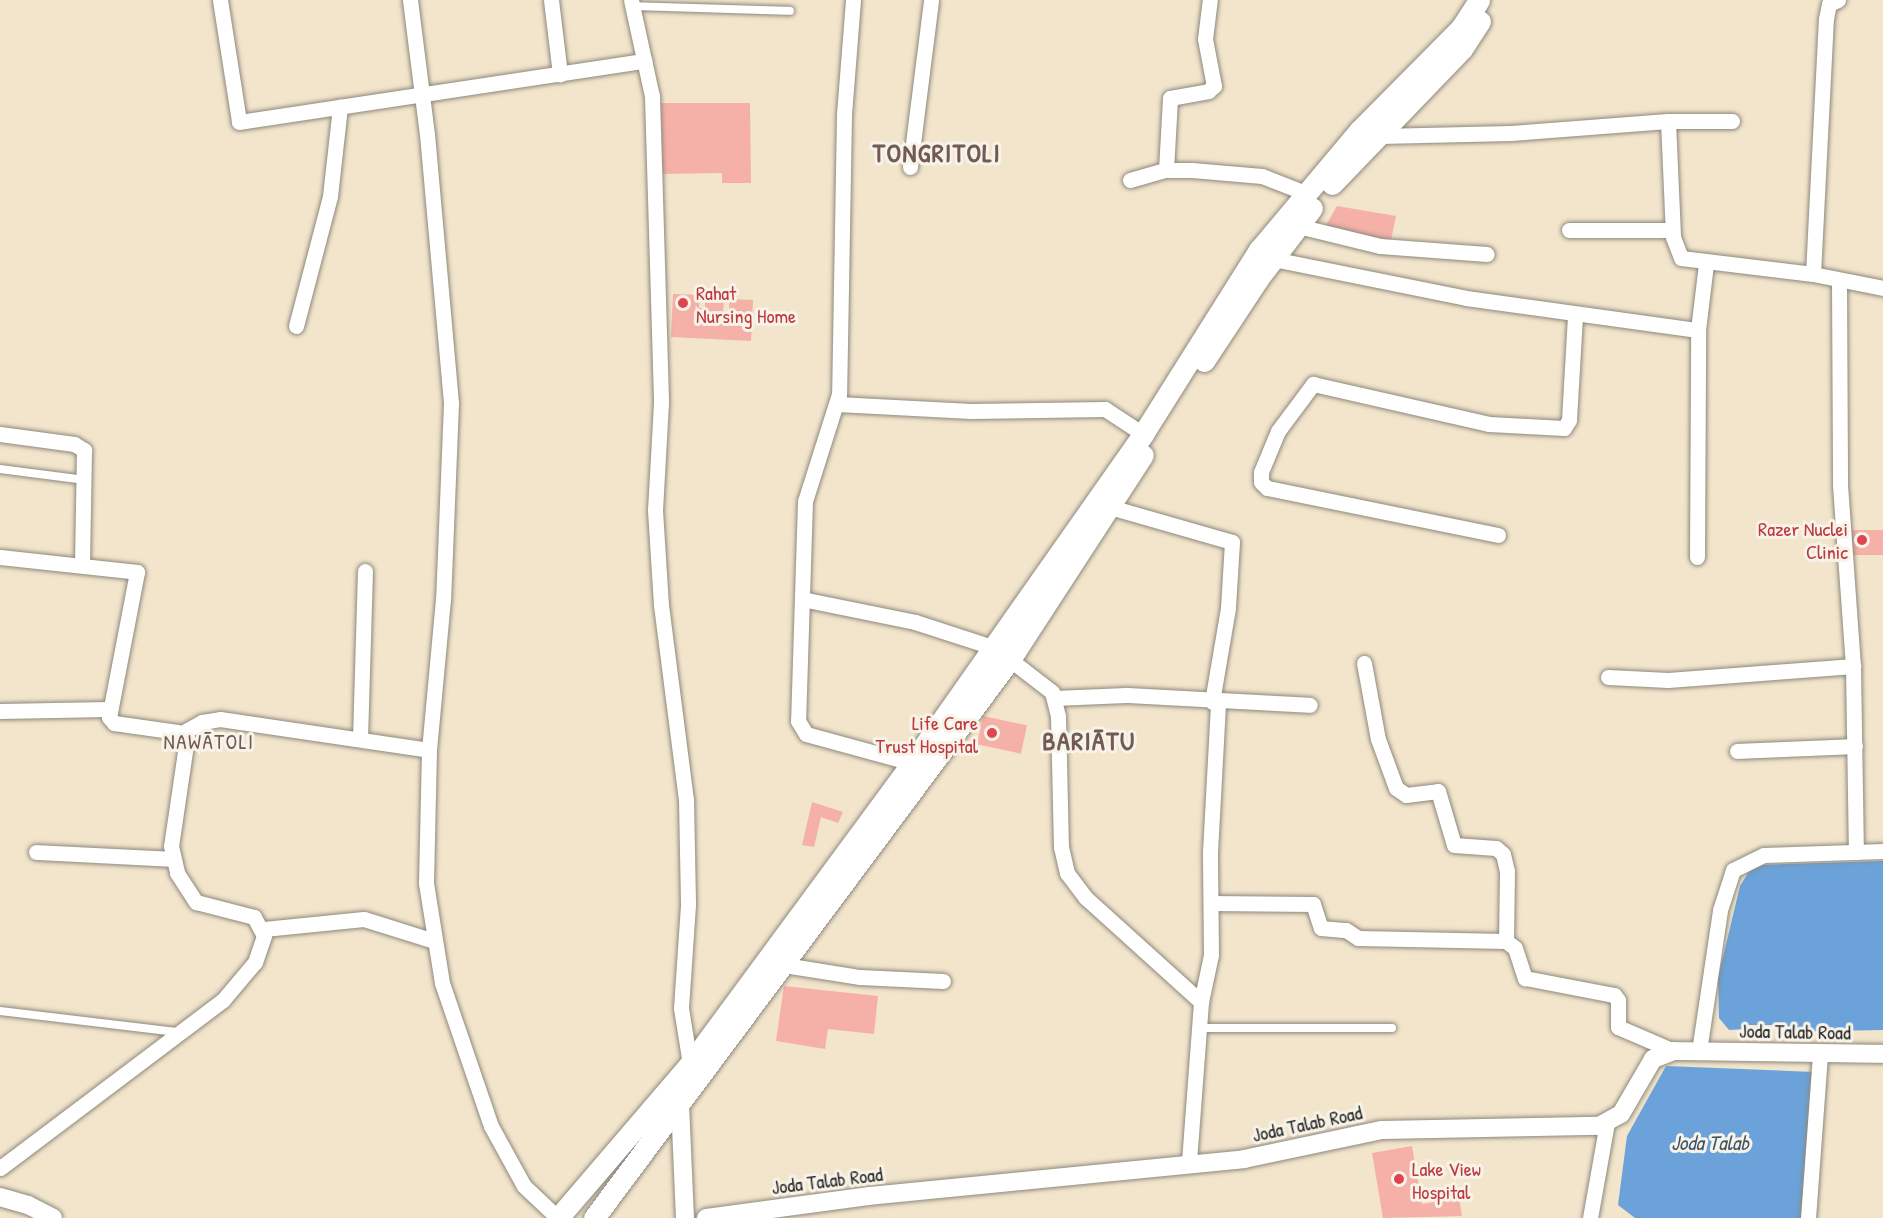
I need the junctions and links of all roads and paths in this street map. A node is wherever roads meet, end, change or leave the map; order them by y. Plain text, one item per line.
1 (220, 0) edge
2 (410, 0) edge
3 (550, 0) edge
4 (853, 0) edge
5 (932, 0) edge
6 (1210, 0) edge
7 (1479, 0) edge
8 (1493, 0) edge
9 (1838, 0) edge
10 (631, 3) edge
11 (790, 11) dead end
12 (644, 61) junction
13 (560, 74) junction
14 (422, 95) junction
15 (340, 108) junction
16 (1668, 121) junction
17 (1732, 121) dead end
18 (1379, 135) junction
19 (910, 167) dead end
20 (1166, 170) junction
21 (1130, 180) dead end
22 (1308, 194) junction
23 (1298, 226) junction
24 (1569, 230) dead end
25 (1672, 230) junction
26 (1486, 254) dead end
27 (1273, 259) junction
28 (1706, 264) junction
29 (1813, 274) junction
30 (1839, 281) junction
31 (1883, 288) edge
32 (1575, 316) junction
33 (296, 326) dead end
34 (1698, 330) junction
35 (837, 404) junction
36 (0, 434) edge
37 (1143, 434) junction
38 (0, 469) edge
39 (85, 480) junction
40 (1110, 507) junction
41 (1498, 536) dead end
42 (0, 557) edge
43 (1697, 557) dead end
44 (82, 565) junction
45 (365, 571) dead end
46 (802, 599) junction
47 (1003, 653) junction
48 (1364, 663) dead end
49 (1853, 666) junction
50 (1608, 677) dead end
51 (1054, 699) junction
52 (1215, 702) junction
53 (1310, 705) dead end
54 (109, 709) junction
55 (0, 711) edge
56 (182, 734) junction
57 (360, 739) junction
58 (1855, 746) junction
59 (429, 750) junction
60 (1737, 751) dead end
61 (912, 763) junction
62 (1883, 851) edge
63 (36, 852) dead end
64 (1856, 852) junction
65 (172, 860) junction
66 (1211, 903) junction
67 (264, 929) junction
68 (434, 941) junction
69 (1506, 941) junction
70 (784, 965) junction
71 (943, 981) dead end
72 (1201, 1002) junction
73 (0, 1011) edge
74 (1202, 1028) junction
75 (1392, 1028) dead end
76 (182, 1033) junction
77 (1674, 1051) junction
78 (1698, 1051) junction
79 (1820, 1054) junction
80 (1883, 1054) edge
81 (690, 1064) junction
82 (675, 1096) junction
83 (1607, 1123) junction
84 (1189, 1163) junction
85 (0, 1168) edge
86 (0, 1197) edge
87 (1592, 1217) edge
88 (52, 1218) edge
89 (558, 1218) edge
90 (594, 1218) edge
91 (685, 1218) edge
92 (706, 1218) edge
93 (1808, 1218) edge

1 - 15 street
2 - 14 street
3 - 13 street
4 - 35 street
5 - 19 street
6 - 20 street
7 - 22 main road
8 - 18 main road
9 - 29 street
10 - 11 lane
10 - 12 street
12 - 13 street
12 - 81 street
13 - 14 street
14 - 15 street
14 - 59 street
15 - 33 street
16 - 17 street
16 - 18 street
16 - 25 street
18 - 23 main road
20 - 21 street
20 - 22 street
22 - 37 main road
23 - 26 street
23 - 27 main road
24 - 25 street
25 - 28 street
27 - 32 street
27 - 40 main road
28 - 29 street
28 - 34 street
29 - 30 street
30 - 31 street
30 - 49 street
32 - 34 street
32 - 41 street
34 - 43 street
35 - 37 street
35 - 46 street
36 - 39 street
37 - 47 main road
38 - 39 lane
39 - 44 street
40 - 47 main road
40 - 52 street
42 - 44 street
44 - 54 street
45 - 57 street
46 - 47 street
46 - 61 street
47 - 51 street
47 - 61 main road
47 - 70 main road
48 - 69 street
49 - 50 street
49 - 58 street
51 - 52 street
51 - 72 street
52 - 53 street
52 - 66 street
54 - 55 street
54 - 56 street
56 - 57 street
56 - 65 street
57 - 59 street
58 - 60 street
58 - 64 street
59 - 68 street
61 - 81 main road
62 - 64 street
63 - 65 street
64 - 78 street
65 - 67 street
66 - 69 street
66 - 72 street
67 - 68 street
67 - 76 street
68 - 89 street
69 - 77 street
70 - 71 street
70 - 82 main road
72 - 74 street
73 - 76 lane
74 - 75 lane
74 - 84 street
76 - 85 street
77 - 78 street, Joda Talab Road
77 - 83 street
78 - 79 street, Joda Talab Road
79 - 80 street, Joda Talab Road
79 - 93 street
81 - 82 main road
82 - 89 main road
82 - 90 main road
82 - 91 street
83 - 84 street, Joda Talab Road
83 - 87 street
84 - 92 street, Joda Talab Road
86 - 88 street

